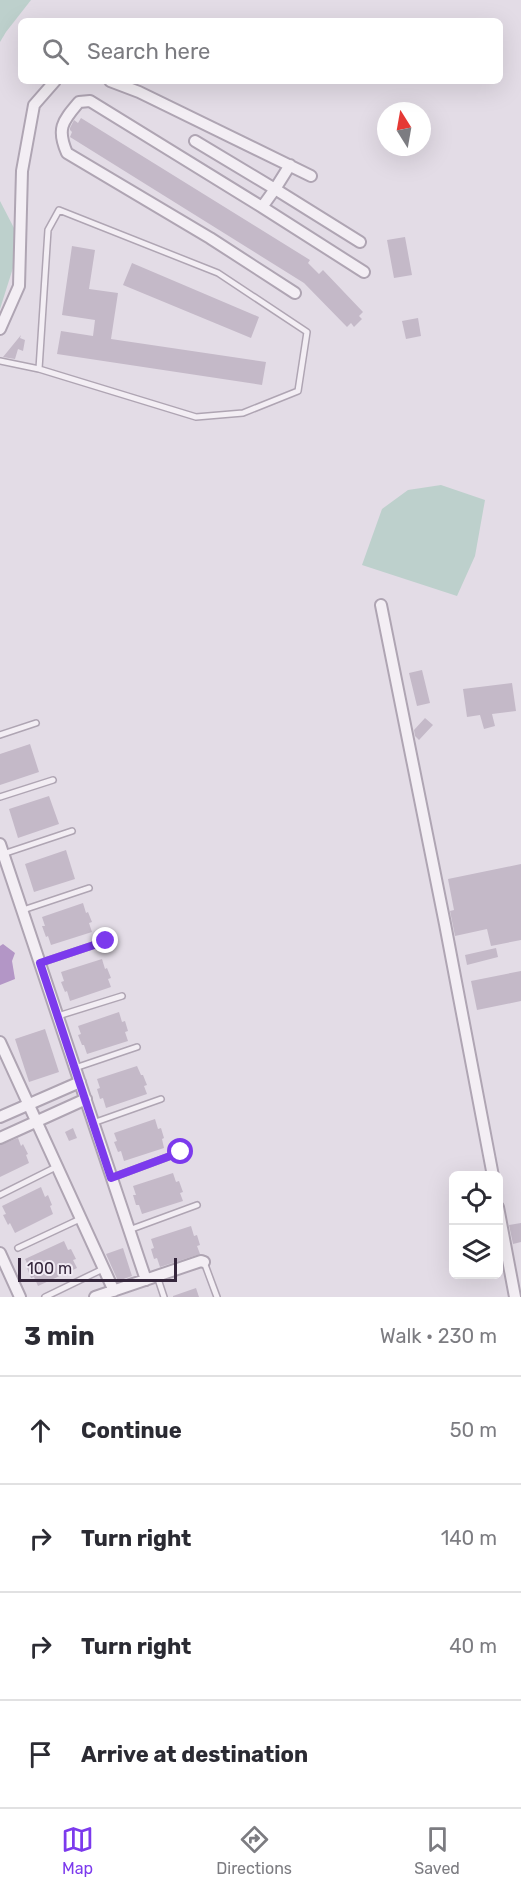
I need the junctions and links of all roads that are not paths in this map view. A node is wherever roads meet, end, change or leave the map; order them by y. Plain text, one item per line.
1 (53, 84) edge
2 (118, 84) edge
3 (195, 141) dead end
4 (290, 165) junction
5 (311, 176) dead end
6 (275, 189) junction
7 (262, 207) junction
8 (360, 242) dead end
9 (364, 272) dead end
10 (296, 293) dead end
11 (0, 329) edge
12 (0, 362) edge
13 (39, 369) junction
14 (381, 605) dead end
15 (36, 723) dead end
16 (0, 735) edge
17 (53, 780) dead end
18 (0, 797) edge
19 (72, 831) dead end
20 (2, 849) edge
21 (89, 888) dead end
22 (22, 910) junction
23 (106, 941) dead end
24 (40, 963) junction
25 (122, 996) dead end
26 (58, 1016) junction
27 (0, 1042) edge
28 (137, 1047) dead end
29 (4, 1064) edge
30 (75, 1068) junction
31 (80, 1082) junction
32 (86, 1099) junction
33 (161, 1099) dead end
34 (28, 1105) junction
35 (0, 1117) edge
36 (35, 1121) junction
37 (93, 1123) junction
38 (0, 1138) edge
39 (181, 1152) dead end
40 (56, 1167) junction
41 (492, 1171) edge
42 (111, 1178) junction
43 (0, 1195) edge
44 (197, 1205) dead end
45 (80, 1219) junction
46 (502, 1225) edge
47 (129, 1230) junction
48 (18, 1248) dead end
49 (0, 1253) edge
50 (204, 1262) joint
51 (104, 1269) junction
52 (151, 1278) junction
53 (111, 1293) edge
54 (16, 1296) edge
55 (45, 1297) edge
56 (95, 1297) edge
57 (164, 1297) edge
58 (217, 1297) edge
59 (516, 1297) edge

1 - 11 street
2 - 4 street
3 - 6 street
4 - 5 street
4 - 6 street
6 - 7 street
6 - 8 street
7 - 9 street
7 - 10 street
12 - 13 lane
13 - 13 lane
14 - 41 street
15 - 16 lane
17 - 18 lane
19 - 20 lane
20 - 22 street
21 - 22 lane
22 - 24 street
23 - 24 lane
24 - 26 street
25 - 26 lane
26 - 30 street
27 - 29 street
28 - 30 lane
29 - 34 street
30 - 31 street
31 - 32 street
31 - 34 street
32 - 36 street
32 - 37 street
33 - 37 lane
34 - 35 street
34 - 36 street
36 - 38 street
36 - 40 street
37 - 42 street
39 - 42 lane
40 - 43 lane
40 - 45 street
42 - 47 street
44 - 47 lane
45 - 48 lane
45 - 51 street
46 - 59 street
47 - 52 street
49 - 54 street
50 - 52 street
50 - 58 lane
51 - 53 street
51 - 55 lane
52 - 53 street
52 - 57 lane
53 - 56 street

